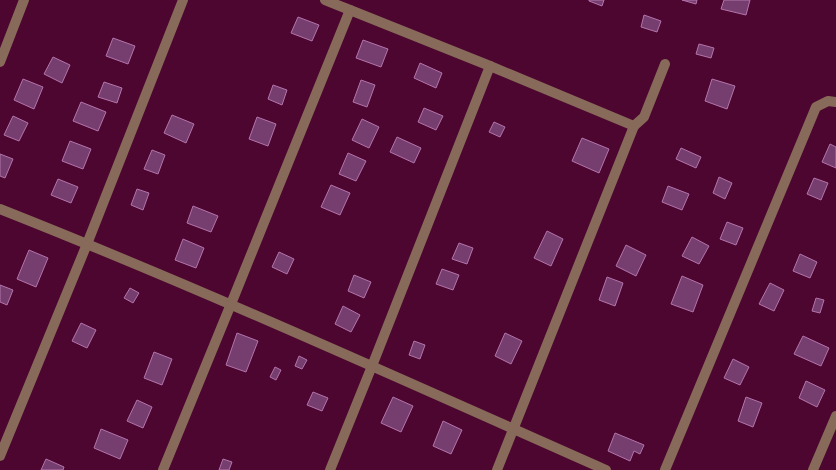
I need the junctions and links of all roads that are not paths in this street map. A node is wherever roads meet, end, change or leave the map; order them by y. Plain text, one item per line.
1 (24, 0) edge
2 (183, 0) edge
3 (326, 0) edge
4 (350, 10) junction
5 (0, 62) edge
6 (665, 64) dead end
7 (490, 66) junction
8 (836, 102) edge
9 (634, 126) junction
10 (0, 209) edge
11 (87, 244) junction
12 (231, 304) junction
13 (372, 366) junction
14 (836, 416) edge
15 (513, 429) junction
16 (2, 444) edge
17 (0, 456) edge
18 (163, 470) edge
19 (330, 470) edge
20 (497, 470) edge
21 (606, 470) edge
22 (665, 470) edge
23 (813, 470) edge

1 - 5 lane
2 - 11 lane
3 - 4 lane
4 - 7 lane
4 - 12 lane
6 - 9 lane
7 - 9 lane
7 - 13 lane
8 - 22 lane
9 - 15 lane
10 - 11 lane
11 - 12 lane
11 - 16 lane
12 - 13 lane
12 - 18 lane
13 - 15 lane
13 - 19 lane
14 - 23 lane
15 - 20 lane
15 - 21 lane
16 - 17 lane

